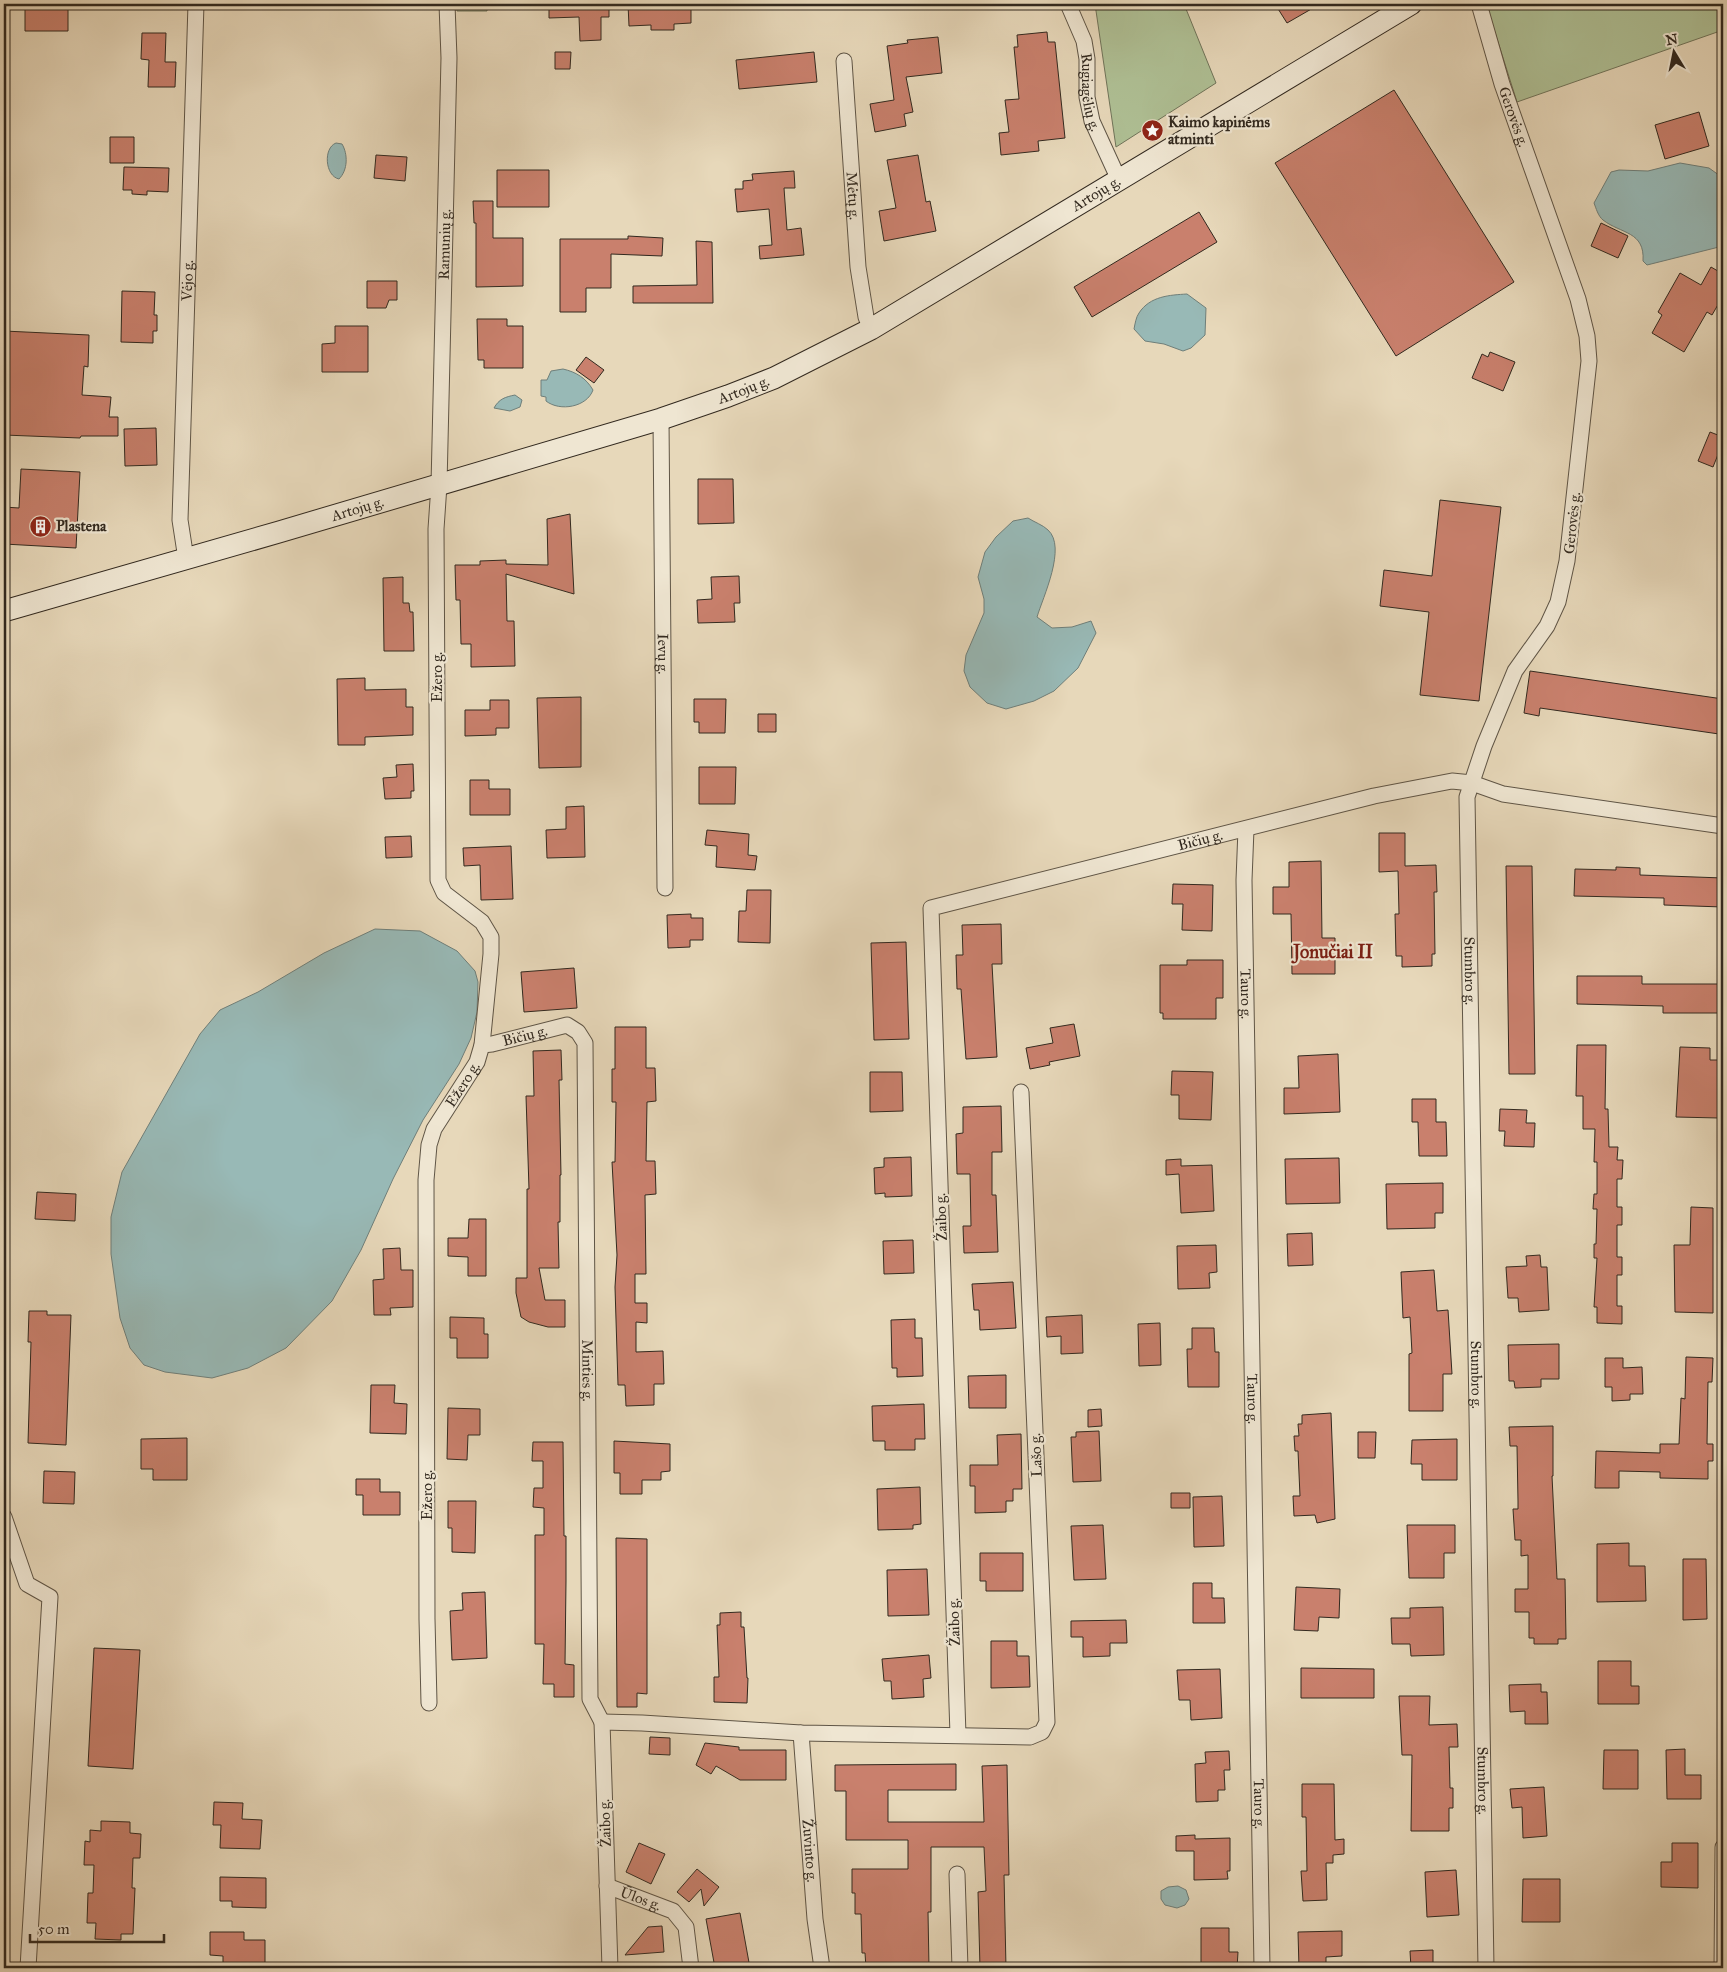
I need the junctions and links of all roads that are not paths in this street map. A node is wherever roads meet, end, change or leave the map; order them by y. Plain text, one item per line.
1 (196, 4) edge
2 (447, 4) edge
3 (1068, 4) edge
4 (1411, 4) edge
5 (1479, 4) edge
6 (844, 60) dead end
7 (1119, 180) junction
8 (871, 329) junction
9 (661, 419) junction
10 (439, 485) junction
11 (186, 559) junction
12 (4, 610) edge
13 (1472, 783) junction
14 (1723, 826) edge
15 (1246, 829) junction
16 (665, 888) dead end
17 (931, 908) joint
18 (567, 1025) joint
19 (482, 1045) junction
20 (1022, 1092) dead end
21 (4, 1517) edge
22 (430, 1703) dead end
23 (602, 1722) junction
24 (801, 1733) junction
25 (958, 1735) junction
26 (1723, 1847) edge
27 (957, 1874) dead end
28 (607, 1886) junction
29 (28, 1968) edge
30 (610, 1968) edge
31 (691, 1968) edge
32 (822, 1968) edge
33 (960, 1968) edge
34 (1262, 1968) edge
35 (1486, 1968) edge
36 (1722, 1968) edge

1 - 11 street, Vėjo g.
2 - 10 street, Ramunių g.
3 - 7 street, Rugiagėlių g.
4 - 7 main road, Artojų g.
5 - 13 street, Gerovės g.
6 - 8 street, Mėtų g.
7 - 8 main road, Artojų g.
8 - 9 main road, Artojų g.
9 - 10 main road, Artojų g.
9 - 16 street, Ievų g.
10 - 11 main road, Artojų g.
10 - 19 street, Ežero g.
11 - 12 main road, Artojų g.
13 - 14 street
13 - 15 street, Bičių g.
13 - 35 street, Stumbro g.
15 - 17 street, Bičių g.
15 - 34 street, Tauro g.
17 - 25 street, Žaibo g.
18 - 19 street, Bičių g.
18 - 23 street, Minties g.
19 - 22 street, Ežero g.
20 - 25 street, Lašo g.
21 - 29 street
23 - 24 street
23 - 28 street, Žaibo g.
24 - 25 street
24 - 32 street, Žuvinto g.
26 - 36 street
27 - 33 street
28 - 30 street, Žaibo g.
28 - 31 street, Ūlos g.

